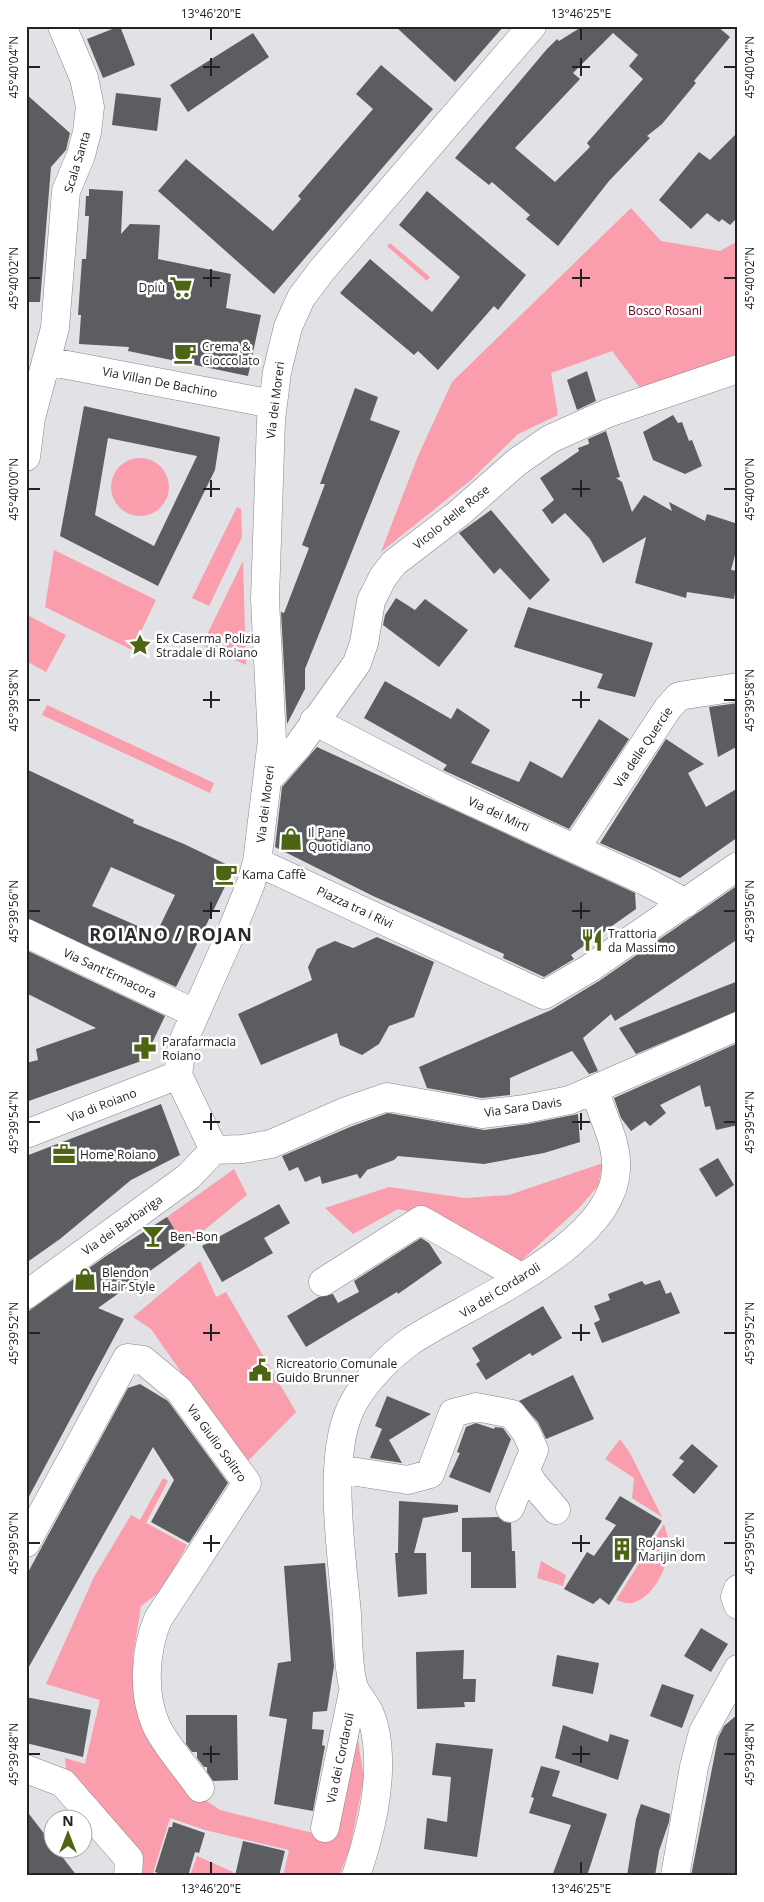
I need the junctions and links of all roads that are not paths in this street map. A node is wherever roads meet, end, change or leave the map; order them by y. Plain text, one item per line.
1 (62, 26) edge
2 (532, 26) edge
3 (46, 361) junction
4 (738, 369) edge
5 (273, 404) junction
6 (29, 414) edge
7 (26, 457) edge
8 (738, 687) edge
9 (314, 721) junction
10 (269, 778) junction
11 (575, 849) junction
12 (258, 862) junction
13 (738, 866) edge
14 (686, 903) junction
15 (26, 933) edge
16 (194, 1013) junction
17 (738, 1026) edge
18 (178, 1075) junction
19 (595, 1090) junction
20 (26, 1134) edge
21 (214, 1150) junction
22 (521, 1277) junction
23 (323, 1282) dead end
24 (26, 1295) edge
25 (338, 1469) junction
26 (526, 1470) junction
27 (510, 1508) dead end
28 (556, 1510) dead end
29 (26, 1543) edge
30 (738, 1589) edge
31 (738, 1605) edge
32 (738, 1669) edge
33 (354, 1687) junction
34 (26, 1769) edge
35 (200, 1788) dead end
36 (325, 1828) dead end
37 (128, 1876) edge
38 (356, 1876) edge
39 (675, 1876) edge

1 - 3 street, Scala Santa
2 - 5 street, Via dei Moreri
3 - 5 street, Via Villan De Bachino
3 - 6 street, Scala Santa
4 - 9 street, Vicolo delle Rose
5 - 10 street, Via dei Moreri
6 - 7 street, Scala Santa
8 - 11 street, Via delle Quercie
9 - 10 street, Vicolo delle Rose
9 - 11 street, Via dei Mirti
10 - 12 street, Via dei Moreri
11 - 14 street, Via dei Mirti
12 - 14 street, Piazza tra i Rivi
12 - 16 street
13 - 14 street
15 - 16 street, Via Sant'Ermacora
16 - 18 street
17 - 19 street, Via Sara Davis
18 - 20 street, Via di Roiano
18 - 21 street
19 - 21 street, Via Sara Davis
19 - 22 street, Via dei Cordaroli
21 - 24 street, Via dei Barbariga
22 - 23 street
22 - 25 street, Via dei Cordaroli
25 - 26 street
25 - 33 street, Via dei Cordaroli
26 - 27 street
26 - 28 street
29 - 35 street, Via Giulio Solitro
30 - 31 street
32 - 39 street
33 - 36 street, Via dei Cordaroli
33 - 38 street, Via dei Cordaroli
34 - 37 street

